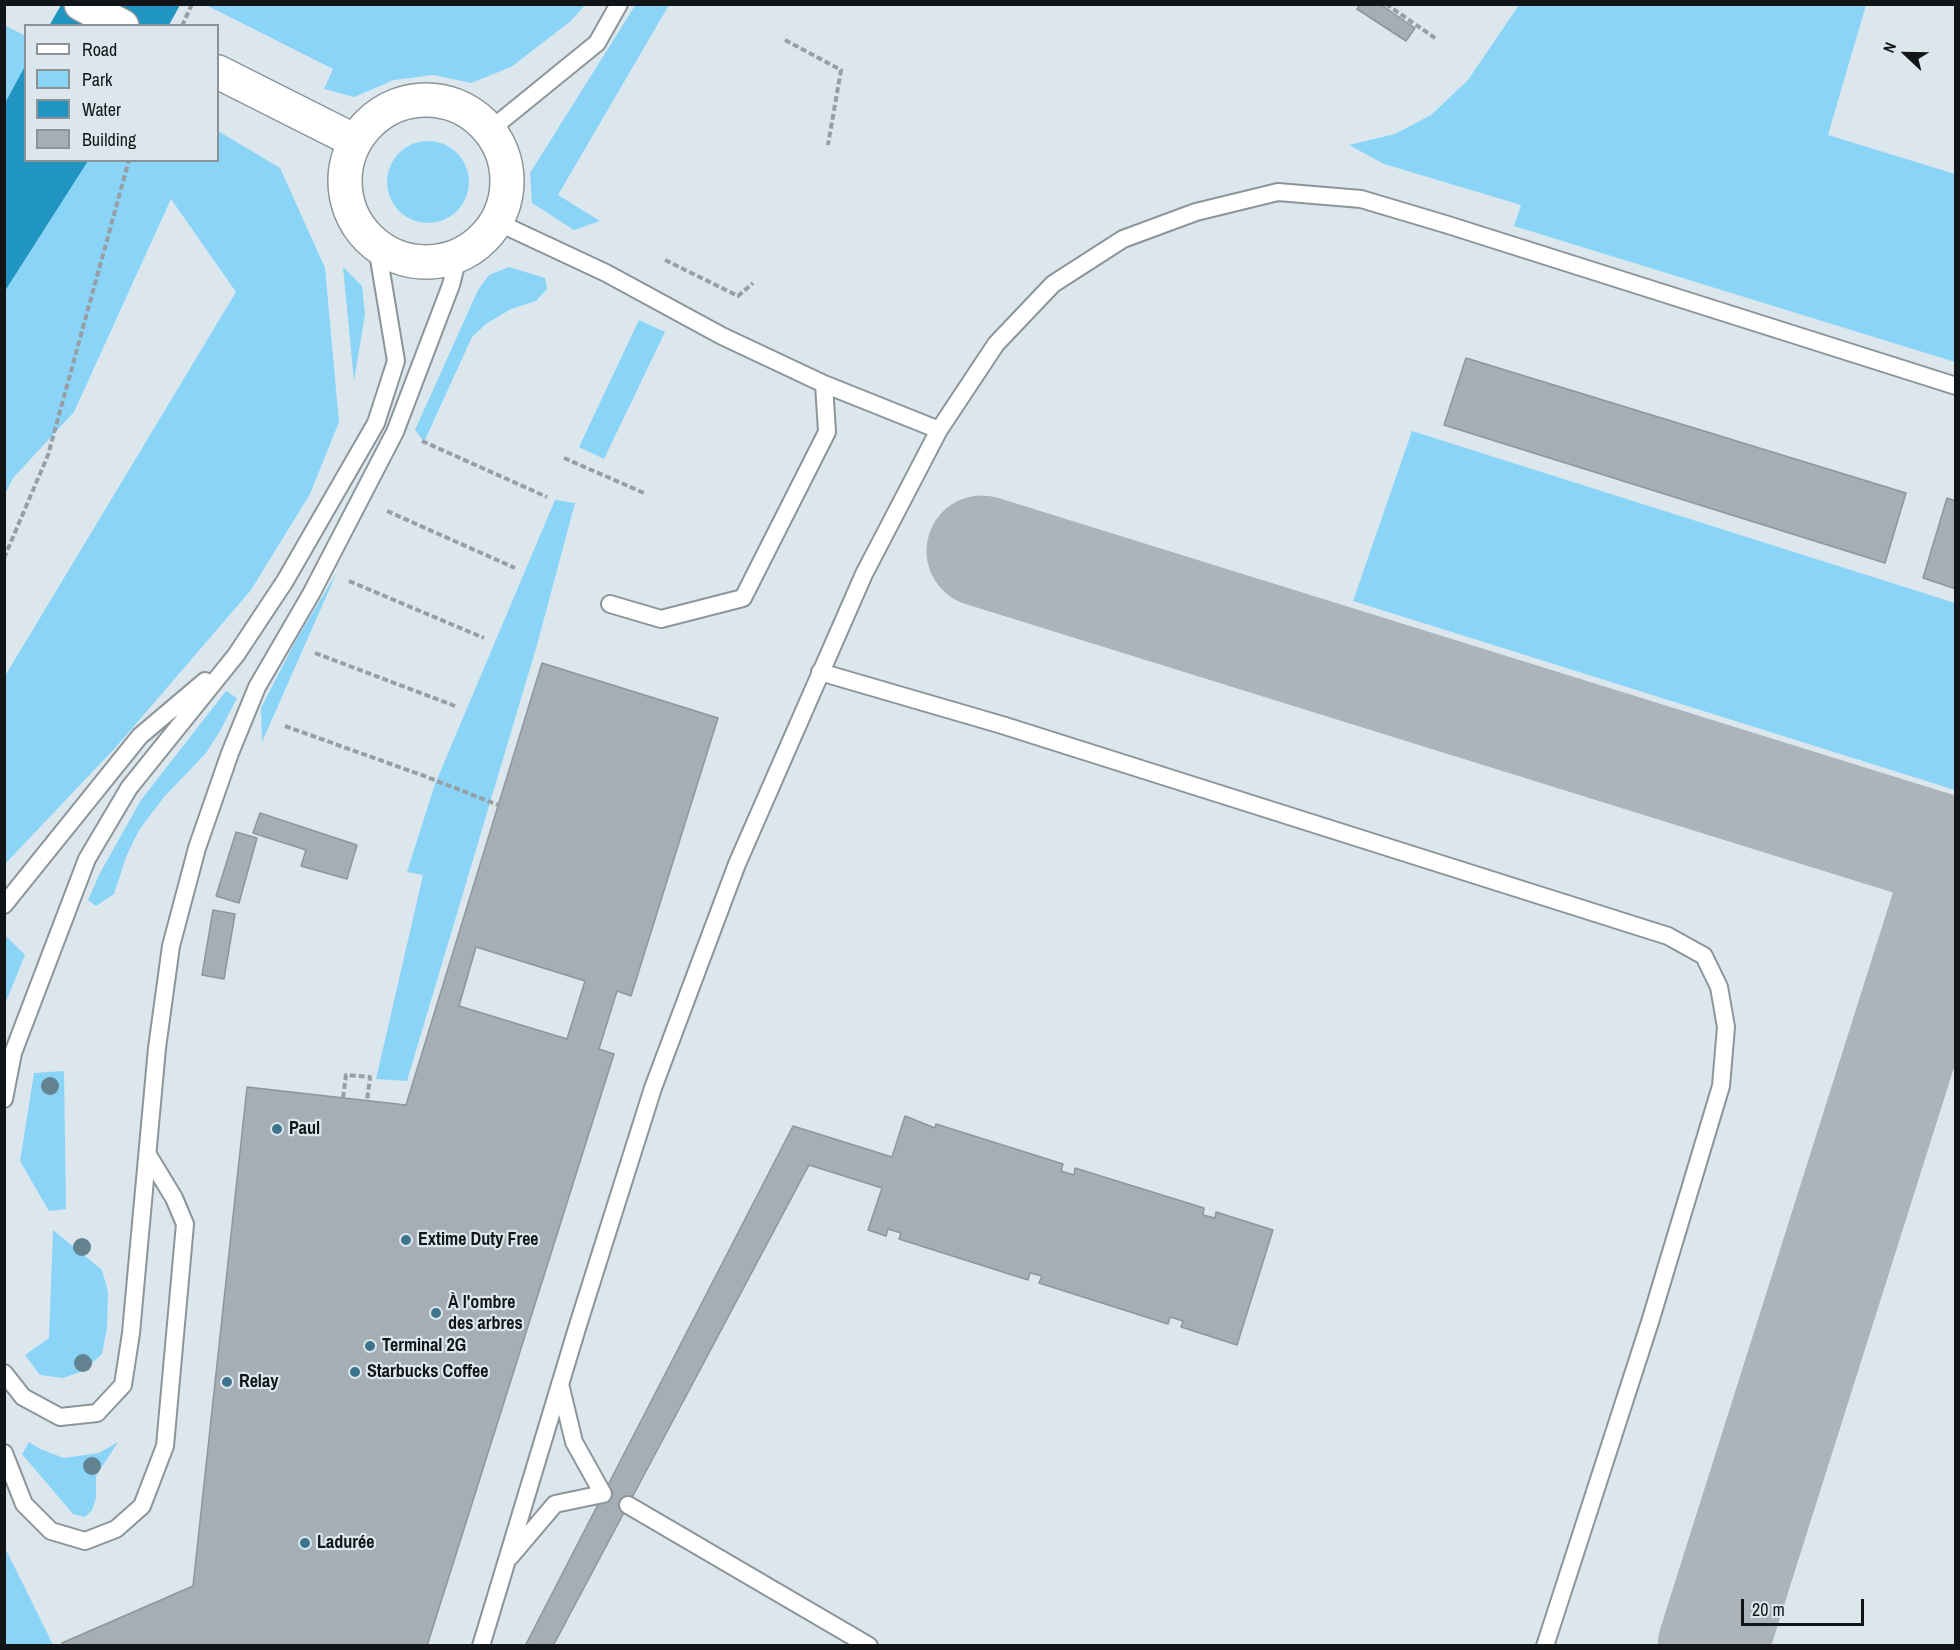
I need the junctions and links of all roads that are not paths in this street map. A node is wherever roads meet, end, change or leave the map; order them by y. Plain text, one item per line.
1 (81, 4) edge
2 (619, 4) edge
3 (118, 24) edge
4 (219, 72) edge
5 (490, 130) junction
6 (355, 141) junction
7 (497, 222) junction
8 (377, 247) junction
9 (458, 257) junction
10 (824, 384) junction
11 (1956, 386) edge
12 (939, 430) junction
13 (610, 604) dead end
14 (236, 655) junction
15 (820, 672) junction
16 (4, 904) edge
17 (4, 1099) edge
18 (148, 1155) junction
19 (4, 1373) edge
20 (560, 1383) junction
21 (4, 1453) edge
22 (628, 1505) dead end
23 (505, 1562) junction
24 (481, 1646) edge
25 (868, 1646) edge
26 (1545, 1646) edge

1 - 3 street
2 - 5 lane
4 - 6 street
5 - 6 street
5 - 7 street
6 - 8 street
7 - 9 street
7 - 10 lane
8 - 9 street
8 - 14 lane
9 - 18 lane
10 - 12 lane
10 - 13 lane
11 - 12 lane
12 - 15 lane
14 - 16 lane
14 - 17 lane
15 - 20 lane
15 - 26 lane
18 - 19 lane
18 - 21 lane
20 - 23 lane
20 - 23 lane
22 - 25 lane
23 - 24 lane

